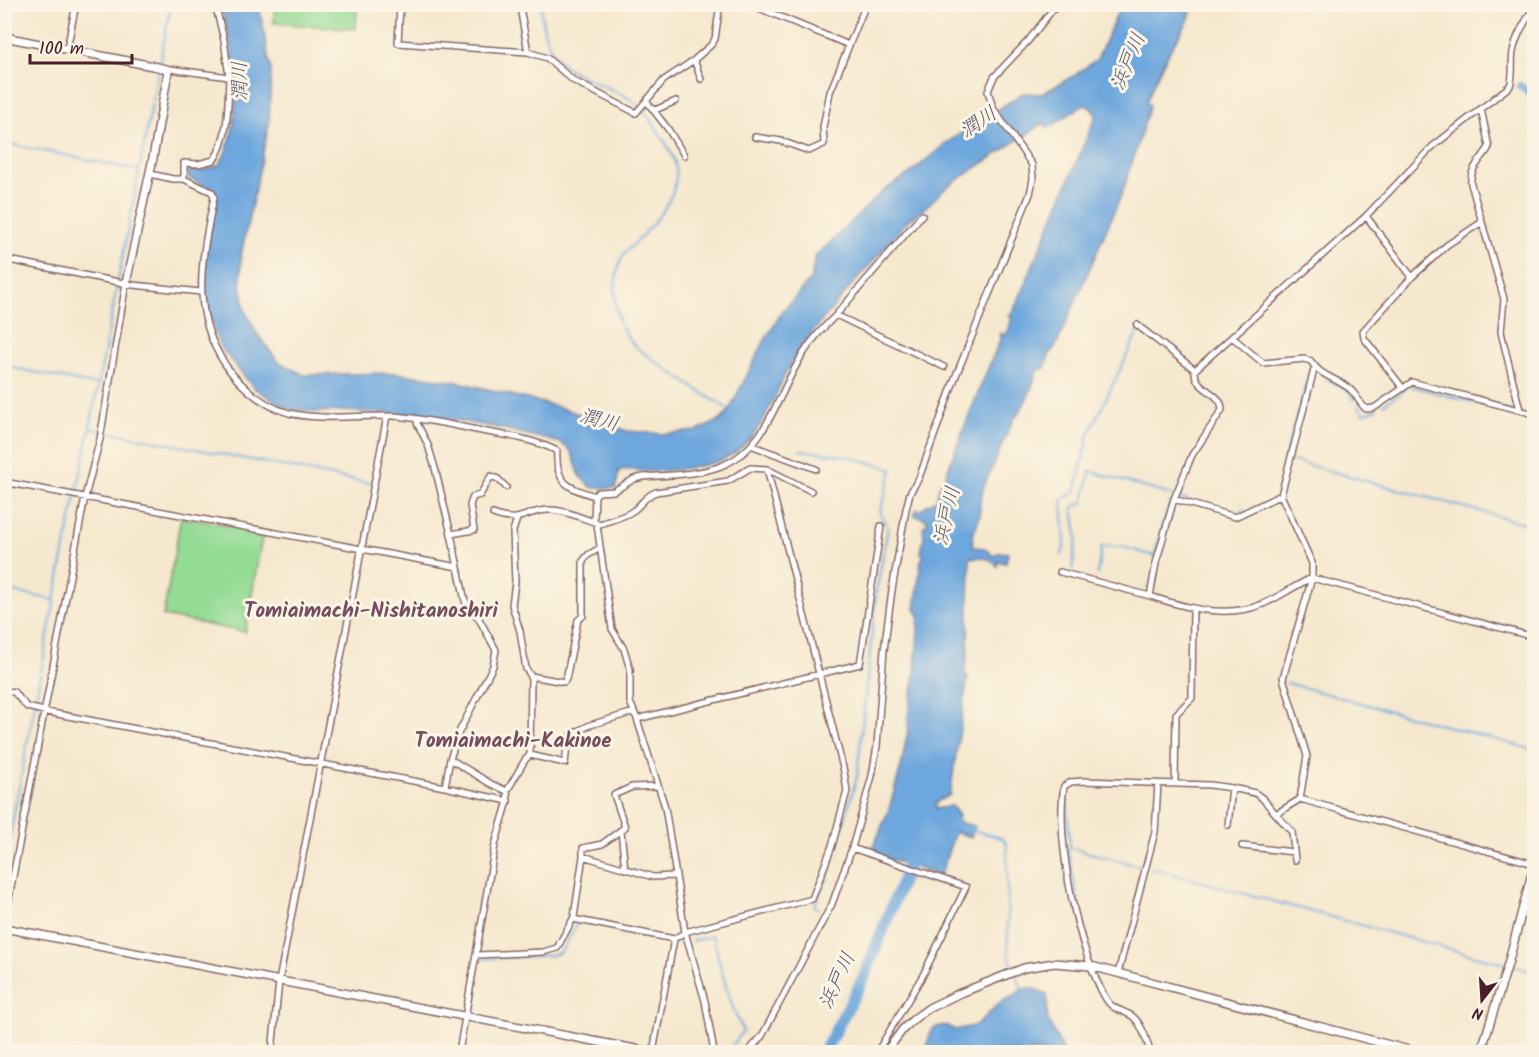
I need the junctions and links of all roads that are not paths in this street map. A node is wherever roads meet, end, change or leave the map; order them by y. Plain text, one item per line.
1 (76, 4) edge
2 (215, 4) edge
3 (400, 4) edge
4 (521, 4) edge
5 (720, 4) edge
6 (749, 4) edge
7 (866, 4) edge
8 (1057, 4) edge
9 (1534, 7) edge
10 (4, 37) edge
11 (849, 45) junction
12 (67, 49) junction
13 (528, 52) junction
14 (694, 60) junction
15 (164, 68) junction
16 (229, 77) junction
17 (701, 79) dead end
18 (676, 101) dead end
19 (645, 103) junction
20 (1481, 108) junction
21 (655, 110) junction
22 (755, 137) dead end
23 (684, 155) dead end
24 (151, 170) junction
25 (184, 179) junction
26 (922, 215) dead end
27 (1366, 216) junction
28 (1482, 222) junction
29 (4, 259) edge
30 (1412, 277) junction
31 (126, 284) junction
32 (201, 292) junction
33 (836, 315) junction
34 (1137, 325) dead end
35 (1232, 337) junction
36 (1315, 366) junction
37 (944, 368) dead end
38 (1195, 370) junction
39 (1402, 387) junction
40 (1520, 410) junction
41 (1534, 414) edge
42 (387, 416) junction
43 (417, 419) junction
44 (753, 446) junction
45 (767, 470) junction
46 (816, 470) dead end
47 (4, 482) edge
48 (506, 487) dead end
49 (811, 491) dead end
50 (1281, 495) junction
51 (84, 496) junction
52 (595, 498) junction
53 (1174, 499) junction
54 (493, 514) dead end
55 (518, 519) junction
56 (595, 522) junction
57 (881, 526) dead end
58 (452, 534) junction
59 (600, 548) junction
60 (361, 550) junction
61 (458, 567) junction
62 (1060, 572) dead end
63 (1312, 578) junction
64 (1150, 596) junction
65 (1193, 609) junction
66 (1534, 637) edge
67 (819, 674) junction
68 (531, 676) junction
69 (4, 691) edge
70 (43, 710) junction
71 (634, 712) junction
72 (637, 719) junction
73 (530, 755) junction
74 (450, 759) junction
75 (320, 764) junction
76 (1175, 783) junction
77 (1158, 784) junction
78 (658, 786) junction
79 (445, 787) junction
80 (1232, 788) junction
81 (507, 791) junction
82 (1300, 799) junction
83 (508, 801) junction
84 (1276, 814) junction
85 (1228, 825) dead end
86 (621, 831) junction
87 (1242, 846) dead end
88 (852, 848) junction
89 (1293, 852) junction
90 (583, 856) junction
91 (1295, 860) dead end
92 (1534, 865) edge
93 (625, 869) junction
94 (675, 876) junction
95 (573, 919) junction
96 (4, 926) edge
97 (685, 932) junction
98 (674, 939) junction
99 (477, 955) junction
100 (1091, 966) junction
101 (1118, 973) junction
102 (279, 981) junction
103 (466, 1017) junction
104 (272, 1053) edge
105 (459, 1053) edge
106 (652, 1053) edge
107 (714, 1053) edge
108 (748, 1053) edge
109 (877, 1053) edge
110 (886, 1053) edge
111 (1150, 1053) edge
112 (1416, 1053) edge
113 (1481, 1053) edge

1 - 12 street
2 - 16 street
3 - 13 street
4 - 13 street
5 - 14 street
6 - 11 street
7 - 11 street
8 - 88 street
9 - 20 street
10 - 12 street
11 - 22 street
12 - 15 street
13 - 19 street
14 - 17 street
14 - 19 street
15 - 16 street
15 - 24 street
16 - 25 street
18 - 21 street
19 - 21 street
20 - 27 street
20 - 28 street
21 - 23 street
24 - 25 street
24 - 31 street
25 - 32 street
26 - 33 street
27 - 30 street
27 - 35 street
28 - 30 street
28 - 40 street
29 - 31 street
30 - 39 street
31 - 32 street
31 - 51 street
32 - 42 street
33 - 37 street
33 - 44 street
34 - 38 street
35 - 36 street
35 - 38 street
36 - 39 street
36 - 50 street
38 - 53 street
39 - 40 street
40 - 41 street
42 - 43 street
42 - 60 street
43 - 52 street
43 - 58 street
44 - 46 street
44 - 52 street
45 - 49 street
45 - 56 street
45 - 67 street
47 - 51 street
48 - 58 street
50 - 53 street
50 - 63 street
51 - 60 street
51 - 70 street
52 - 56 street
53 - 64 street
54 - 55 street
55 - 56 street
55 - 68 street
56 - 59 street
57 - 67 street
58 - 61 street
59 - 68 street
59 - 71 street
60 - 61 street
60 - 75 street
61 - 74 street
62 - 64 street
63 - 65 street
63 - 66 street
63 - 82 street
64 - 65 street
65 - 76 street
67 - 72 street
67 - 97 street
68 - 73 street
69 - 70 street
70 - 75 street
70 - 96 street
71 - 72 street
71 - 73 street
72 - 78 street
73 - 81 street
74 - 79 street
74 - 81 street
75 - 79 street
75 - 102 street
76 - 77 street
76 - 80 street
77 - 100 street
77 - 101 street
78 - 86 street
78 - 94 street
79 - 83 street
80 - 84 street
80 - 85 street
81 - 83 street
82 - 84 street
82 - 92 street
83 - 99 street
84 - 89 street
86 - 90 street
86 - 93 street
87 - 89 street
88 - 108 street
88 - 109 street
89 - 91 street
90 - 93 street
90 - 95 street
92 - 113 street
93 - 94 street
94 - 97 street
95 - 98 street
95 - 99 street
96 - 102 street
97 - 98 street
97 - 107 street
98 - 106 street
99 - 103 street
100 - 101 street
100 - 110 street
100 - 111 street
101 - 112 street
102 - 103 street
102 - 104 street
103 - 105 street
103 - 106 street

